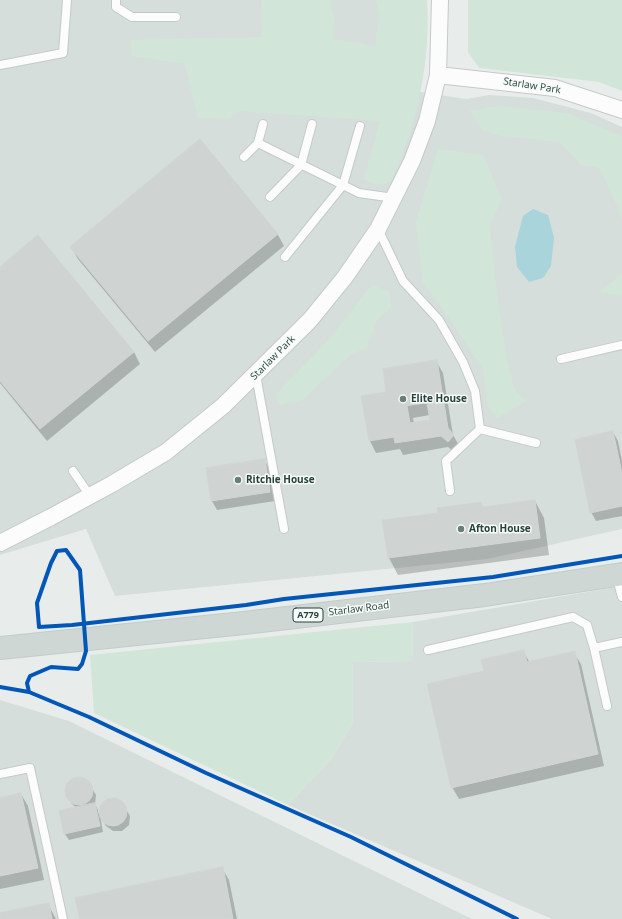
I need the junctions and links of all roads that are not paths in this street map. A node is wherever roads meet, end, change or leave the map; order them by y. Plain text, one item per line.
1 (67, 0) edge
2 (116, 0) edge
3 (440, 0) edge
4 (176, 16) dead end
5 (0, 65) edge
6 (438, 75) junction
7 (622, 110) edge
8 (263, 124) dead end
9 (312, 124) dead end
10 (360, 126) dead end
11 (258, 144) junction
12 (244, 157) dead end
13 (301, 165) junction
14 (343, 185) junction
15 (270, 197) dead end
16 (394, 198) junction
17 (378, 229) junction
18 (285, 257) dead end
19 (622, 345) edge
20 (561, 359) dead end
21 (256, 375) junction
22 (480, 429) junction
23 (536, 443) dead end
24 (73, 470) dead end
25 (450, 491) dead end
26 (90, 496) junction
27 (284, 529) dead end
28 (0, 543) edge
29 (619, 574) edge
30 (622, 598) edge
31 (622, 642) edge
32 (0, 648) edge
33 (594, 648) junction
34 (428, 650) dead end
35 (607, 706) dead end
36 (0, 774) edge
37 (64, 919) edge

1 - 5 lane
2 - 4 lane
3 - 6 street, Starlaw Park
6 - 7 street, Starlaw Park
6 - 16 street, Starlaw Park
8 - 11 lane
9 - 13 lane
10 - 14 lane
11 - 12 lane
11 - 13 lane
13 - 14 lane
13 - 15 lane
14 - 16 lane
14 - 18 lane
16 - 17 street, Starlaw Park
17 - 21 street, Starlaw Park
17 - 22 lane
19 - 20 lane
21 - 26 street, Starlaw Park
21 - 27 lane
22 - 23 lane
22 - 25 lane
24 - 26 lane
26 - 28 street, Starlaw Park
29 - 30 lane
29 - 32 main road, Starlaw Road / A779
31 - 33 lane
33 - 34 lane
33 - 35 lane
36 - 37 lane

